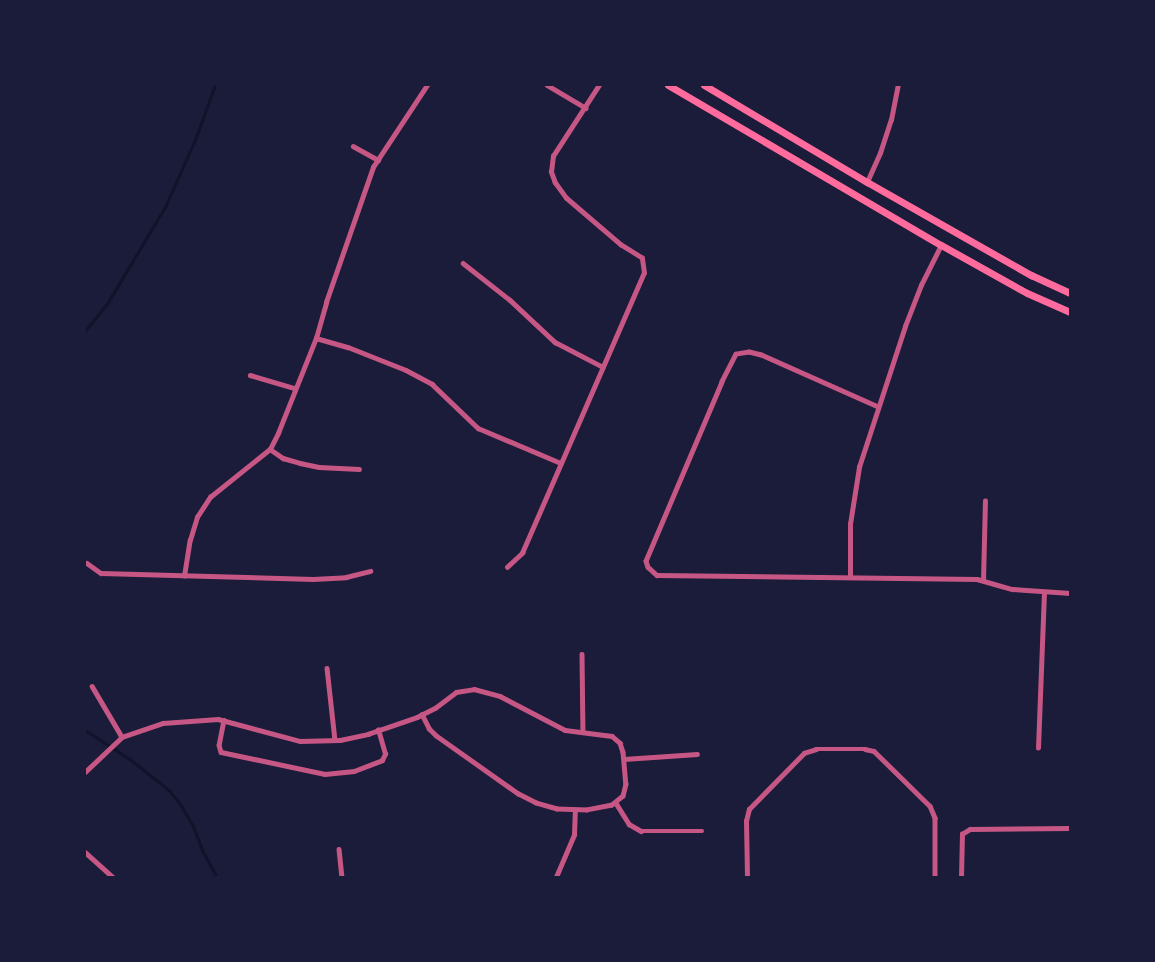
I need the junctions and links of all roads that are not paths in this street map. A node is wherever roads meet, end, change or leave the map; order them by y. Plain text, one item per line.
1 (428, 85) edge
2 (547, 85) edge
3 (599, 85) edge
4 (668, 85) edge
5 (704, 85) edge
6 (898, 85) edge
7 (586, 108) junction
8 (353, 146) dead end
9 (378, 160) junction
10 (867, 182) junction
11 (941, 245) junction
12 (463, 263) dead end
13 (1070, 293) edge
14 (1070, 312) edge
15 (316, 338) junction
16 (603, 367) junction
17 (250, 375) dead end
18 (294, 388) junction
19 (878, 407) junction
20 (270, 449) junction
21 (561, 463) junction
22 (359, 469) dead end
23 (985, 501) dead end
24 (87, 563) dead end
25 (507, 567) dead end
26 (370, 571) dead end
27 (184, 576) junction
28 (850, 577) junction
29 (983, 581) junction
30 (1044, 593) junction
31 (1070, 593) edge
32 (582, 654) dead end
33 (327, 668) dead end
34 (92, 686) dead end
35 (422, 715) junction
36 (224, 720) junction
37 (378, 730) junction
38 (583, 732) junction
39 (122, 737) junction
40 (335, 740) junction
41 (1038, 748) dead end
42 (697, 754) dead end
43 (624, 760) junction
44 (85, 772) edge
45 (616, 803) junction
46 (576, 811) junction
47 (1070, 828) edge
48 (702, 831) dead end
49 (339, 849) dead end
50 (85, 852) edge
51 (113, 877) edge
52 (342, 877) edge
53 (556, 877) edge
54 (747, 877) edge
55 (935, 877) edge
56 (961, 877) edge

1 - 9 street
2 - 7 street
3 - 7 street
4 - 11 main road
5 - 10 main road
6 - 10 street
7 - 16 street
8 - 9 street
9 - 15 street
10 - 13 main road
11 - 14 main road
11 - 19 street
12 - 16 street
15 - 18 street
15 - 21 street
16 - 21 street
17 - 18 street
18 - 20 street
19 - 28 street
19 - 28 street
20 - 22 street
20 - 27 street
21 - 25 street
23 - 29 street
24 - 27 street
26 - 27 street
28 - 29 street
29 - 30 street
30 - 31 street
30 - 41 street
32 - 38 street
33 - 40 street
34 - 39 street
35 - 37 street
35 - 38 street
35 - 46 street
36 - 37 street
36 - 39 street
36 - 40 street
37 - 40 street
38 - 43 street
39 - 44 street
42 - 43 street
43 - 45 street
45 - 46 street
45 - 48 street
46 - 53 street
47 - 56 street
49 - 52 street
50 - 51 street
54 - 55 street

